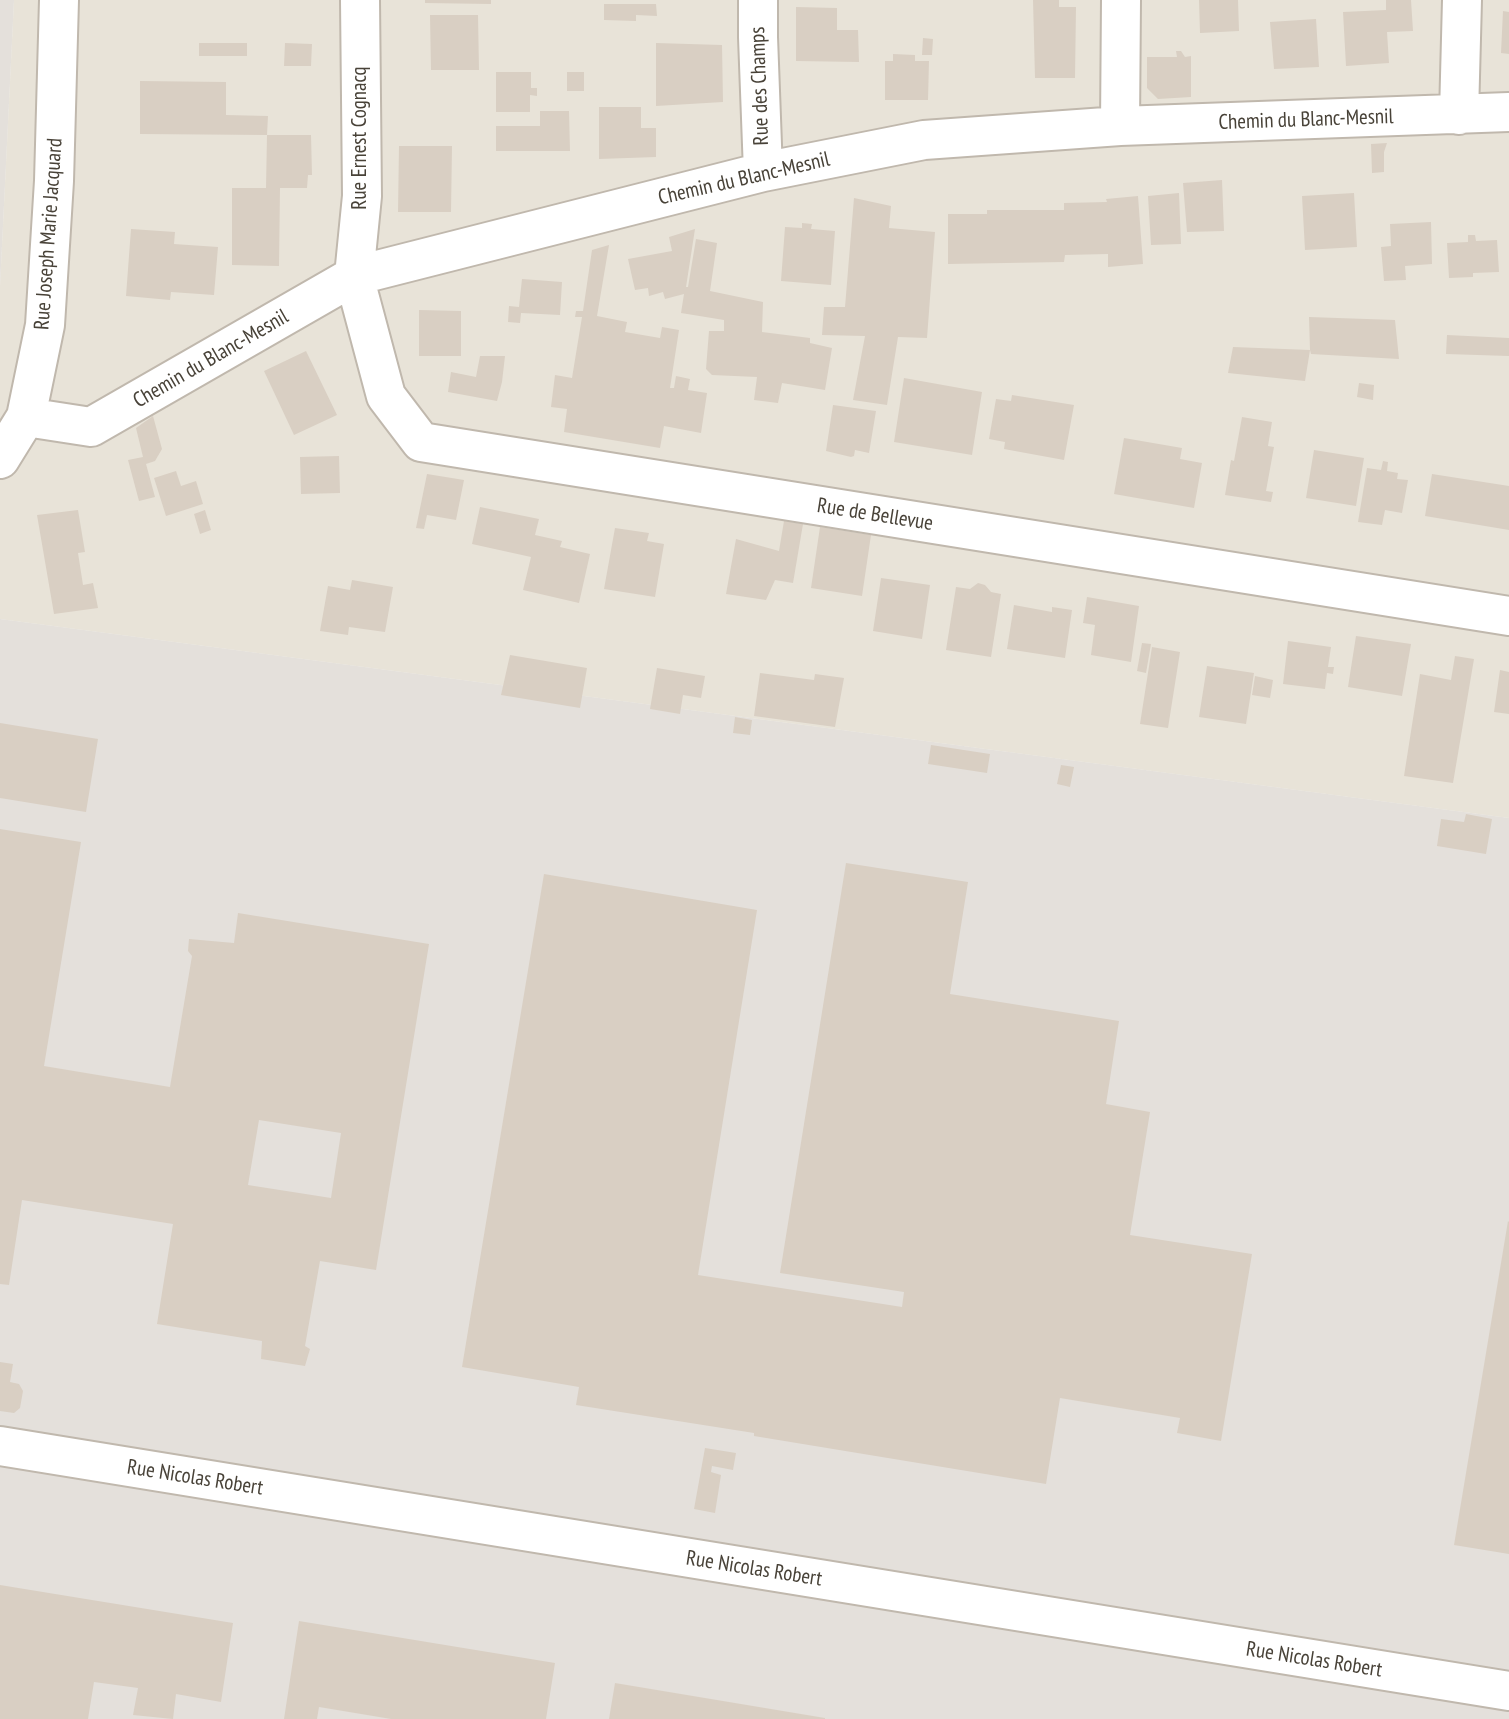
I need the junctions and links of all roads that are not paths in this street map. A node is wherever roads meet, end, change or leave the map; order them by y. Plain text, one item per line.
1 (59, 0) edge
2 (360, 0) edge
3 (758, 0) edge
4 (1121, 0) edge
5 (1462, 0) edge
6 (1509, 112) edge
7 (1459, 115) junction
8 (1120, 126) junction
9 (763, 172) junction
10 (354, 276) junction
11 (26, 416) junction
12 (0, 459) edge
13 (1509, 617) edge
14 (0, 1446) edge
15 (1509, 1691) edge

1 - 11 street, Rue Joseph Marie Jacquard
2 - 10 street, Rue Ernest Cognacq
3 - 9 street, Rue des Champs
4 - 8 street
5 - 7 street
6 - 7 street, Chemin du Blanc-Mesnil
7 - 8 street, Chemin du Blanc-Mesnil
8 - 9 street, Chemin du Blanc-Mesnil
9 - 10 street, Chemin du Blanc-Mesnil
10 - 11 street, Chemin du Blanc-Mesnil
10 - 13 street, Rue de Bellevue
11 - 12 street, Rue Joseph Marie Jacquard
14 - 15 street, Rue Nicolas Robert

